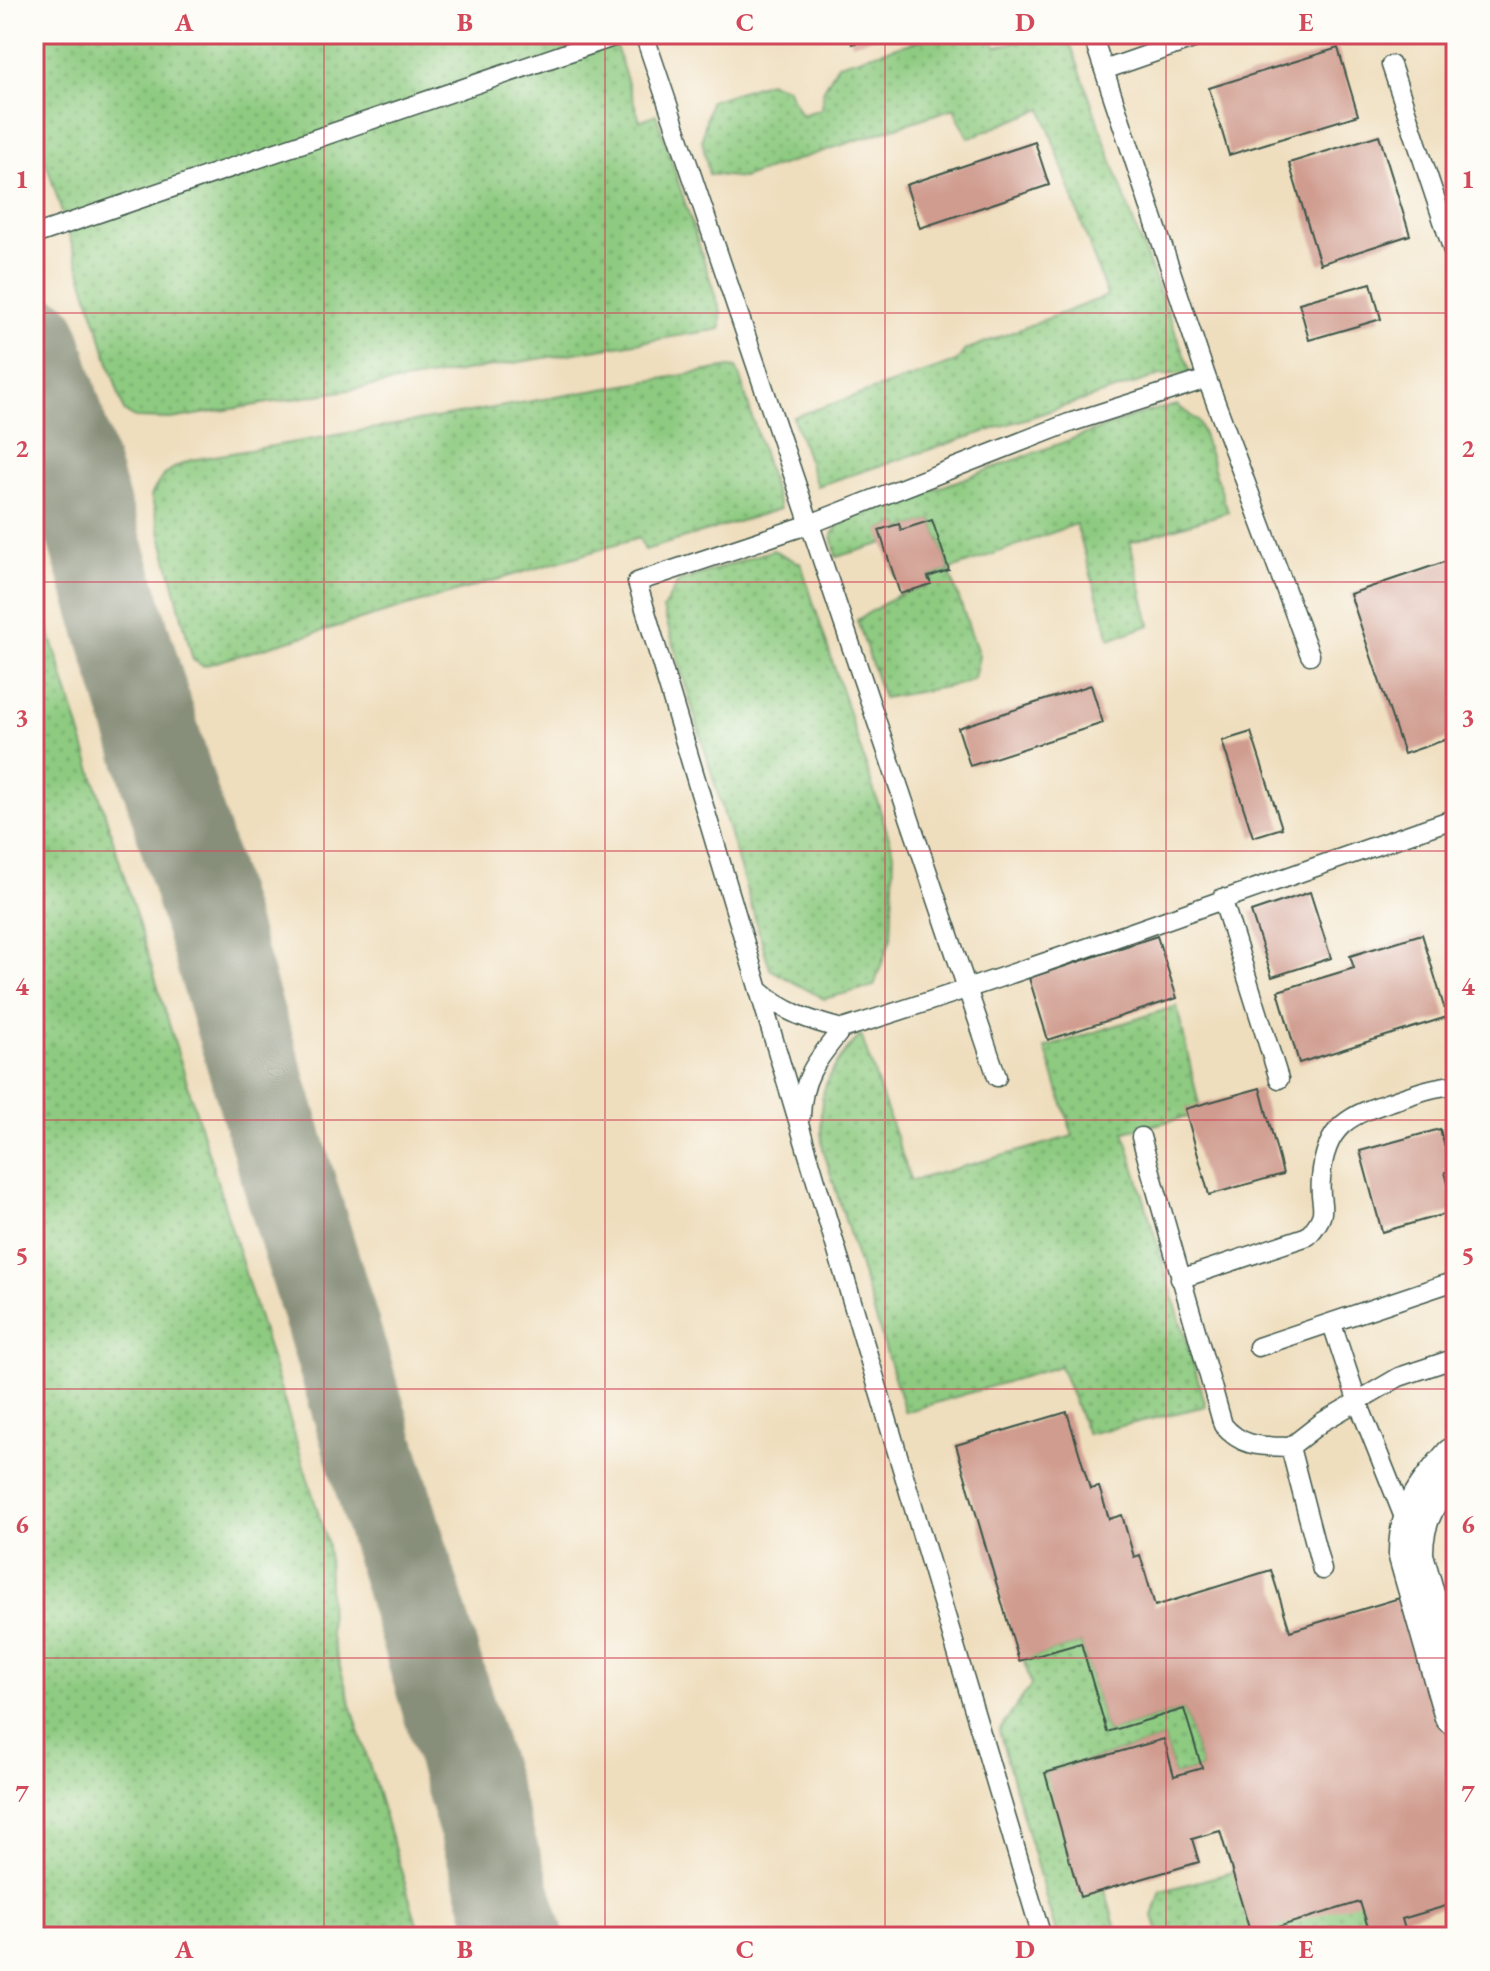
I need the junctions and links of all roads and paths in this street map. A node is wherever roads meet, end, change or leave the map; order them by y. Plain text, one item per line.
1 (622, 34) edge
2 (644, 34) edge
3 (1092, 34) edge
4 (1207, 34) edge
5 (1391, 65) dead end
6 (1104, 70) junction
7 (34, 235) edge
8 (1456, 260) edge
9 (1207, 379) junction
10 (810, 524) junction
11 (1310, 655) dead end
12 (1456, 818) edge
13 (1222, 898) junction
14 (759, 990) junction
15 (967, 990) junction
16 (842, 1029) junction
17 (997, 1077) dead end
18 (1279, 1079) dead end
19 (1456, 1085) edge
20 (801, 1136) junction
21 (1141, 1137) dead end
22 (1180, 1279) junction
23 (1455, 1281) edge
24 (1332, 1324) junction
25 (1258, 1347) dead end
26 (1456, 1358) edge
27 (1357, 1400) junction
28 (1290, 1447) junction
29 (1456, 1459) edge
30 (1410, 1536) junction
31 (1322, 1570) dead end
32 (1456, 1713) edge
33 (1042, 1937) edge

1 - 7 lane
2 - 10 lane
3 - 6 lane
4 - 6 lane
5 - 8 lane
6 - 9 lane
9 - 10 lane
9 - 11 lane
10 - 14 lane
10 - 15 lane
12 - 13 lane
13 - 15 lane
13 - 18 lane
14 - 16 lane
14 - 20 lane
15 - 16 lane
15 - 17 lane
16 - 20 lane
19 - 22 lane
20 - 33 lane
21 - 22 lane
22 - 28 lane
23 - 24 lane
24 - 25 lane
24 - 27 lane
26 - 27 lane
27 - 28 lane
27 - 30 lane
28 - 31 lane
29 - 30 main road
30 - 32 main road

